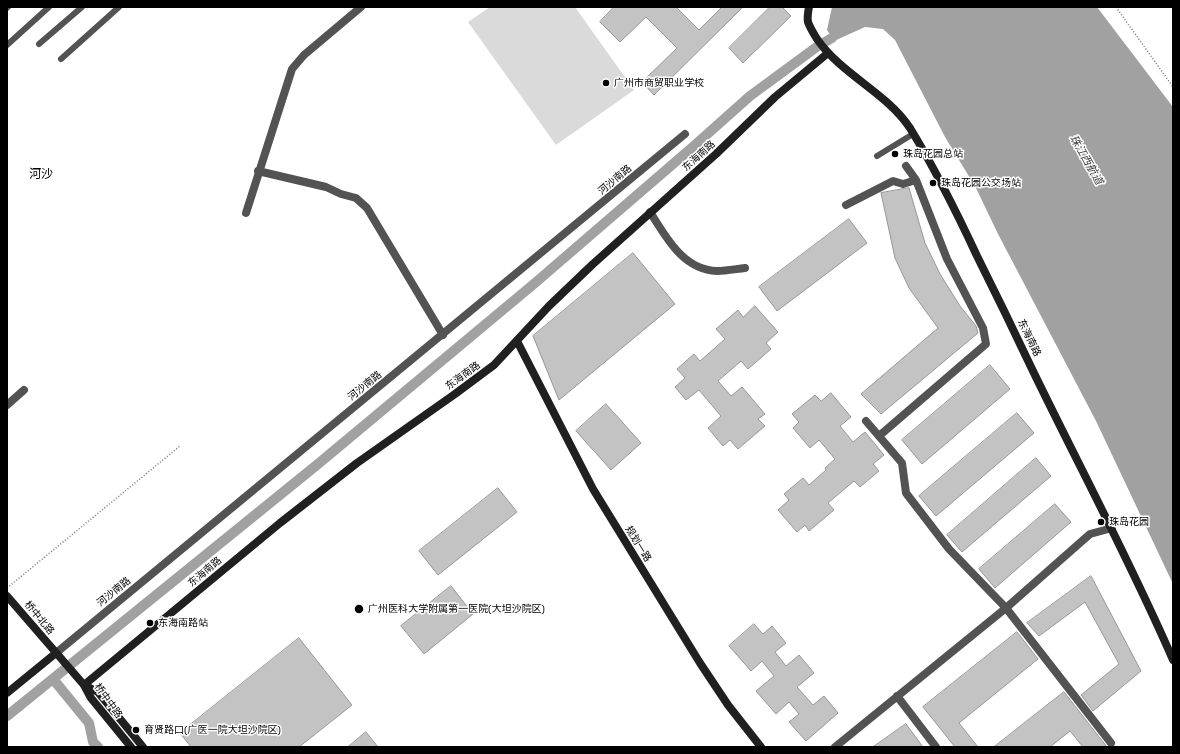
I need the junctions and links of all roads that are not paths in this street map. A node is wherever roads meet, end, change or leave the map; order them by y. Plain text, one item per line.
1 (49, 7) edge
2 (82, 7) edge
3 (119, 7) edge
4 (361, 7) edge
5 (809, 7) edge
6 (39, 44) dead end
7 (7, 45) edge
8 (825, 50) junction
9 (61, 59) dead end
10 (686, 134) dead end
11 (912, 134) junction
12 (878, 156) dead end
13 (906, 166) dead end
14 (258, 171) junction
15 (916, 180) junction
16 (846, 205) dead end
17 (650, 212) junction
18 (246, 213) dead end
19 (745, 268) dead end
20 (443, 335) junction
21 (517, 341) junction
22 (24, 390) dead end
23 (7, 405) edge
24 (866, 421) dead end
25 (879, 436) junction
26 (1112, 528) junction
27 (7, 596) edge
28 (1006, 608) junction
29 (56, 653) junction
30 (1173, 660) edge
31 (83, 684) junction
32 (7, 693) edge
33 (897, 696) junction
34 (1111, 743) dead end
35 (131, 747) edge
36 (143, 747) edge
37 (761, 747) edge
38 (835, 747) edge
39 (936, 747) edge

1 - 7 lane
2 - 6 lane
3 - 9 lane
4 - 14 street
5 - 8 street, 东海南路
8 - 11 street, 东海南路
8 - 17 street, 东海南路
10 - 20 street, 河沙南路
11 - 12 lane
11 - 26 street, 东海南路
13 - 15 street
14 - 18 street
14 - 20 street
15 - 16 street
15 - 25 street
17 - 19 street
17 - 21 street, 东海南路
20 - 29 street, 河沙南路
21 - 31 street, 东海南路
21 - 37 street, 规划一路
22 - 23 street
24 - 25 street
25 - 28 street
26 - 28 street
26 - 30 street, 东海南路
27 - 29 street, 桥中北路
28 - 33 street
28 - 34 street
29 - 31 street, 桥中中路
29 - 32 street
31 - 35 street, 桥中中路
31 - 36 street, 桥中中路
33 - 38 street
33 - 39 street

